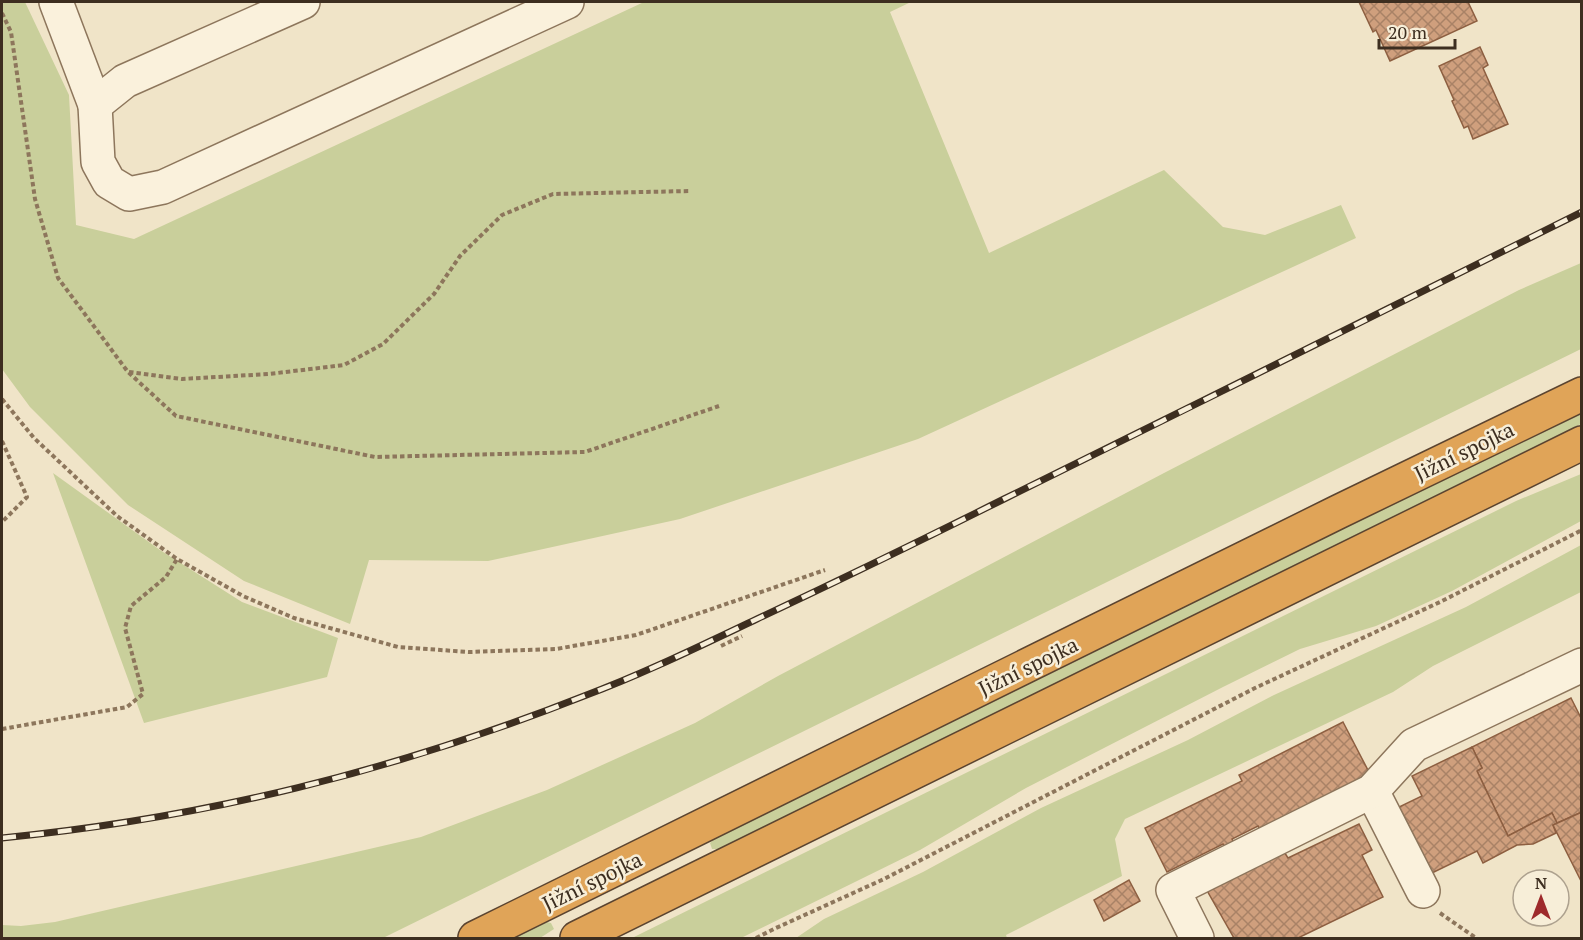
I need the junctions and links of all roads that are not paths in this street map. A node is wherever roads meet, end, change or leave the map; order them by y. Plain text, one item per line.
1 (56, 2) edge
2 (303, 2) edge
3 (567, 2) edge
4 (95, 105) junction
5 (1581, 394) edge
6 (1581, 443) edge
7 (1581, 665) edge
8 (1372, 791) junction
9 (1423, 891) road end
10 (475, 939) edge
11 (578, 939) edge
12 (1197, 939) edge

1 - 4 lane
2 - 4 lane
3 - 4 lane
5 - 10 highway, Jižní spojka
6 - 11 highway
7 - 8 lane
8 - 9 lane
8 - 12 lane

